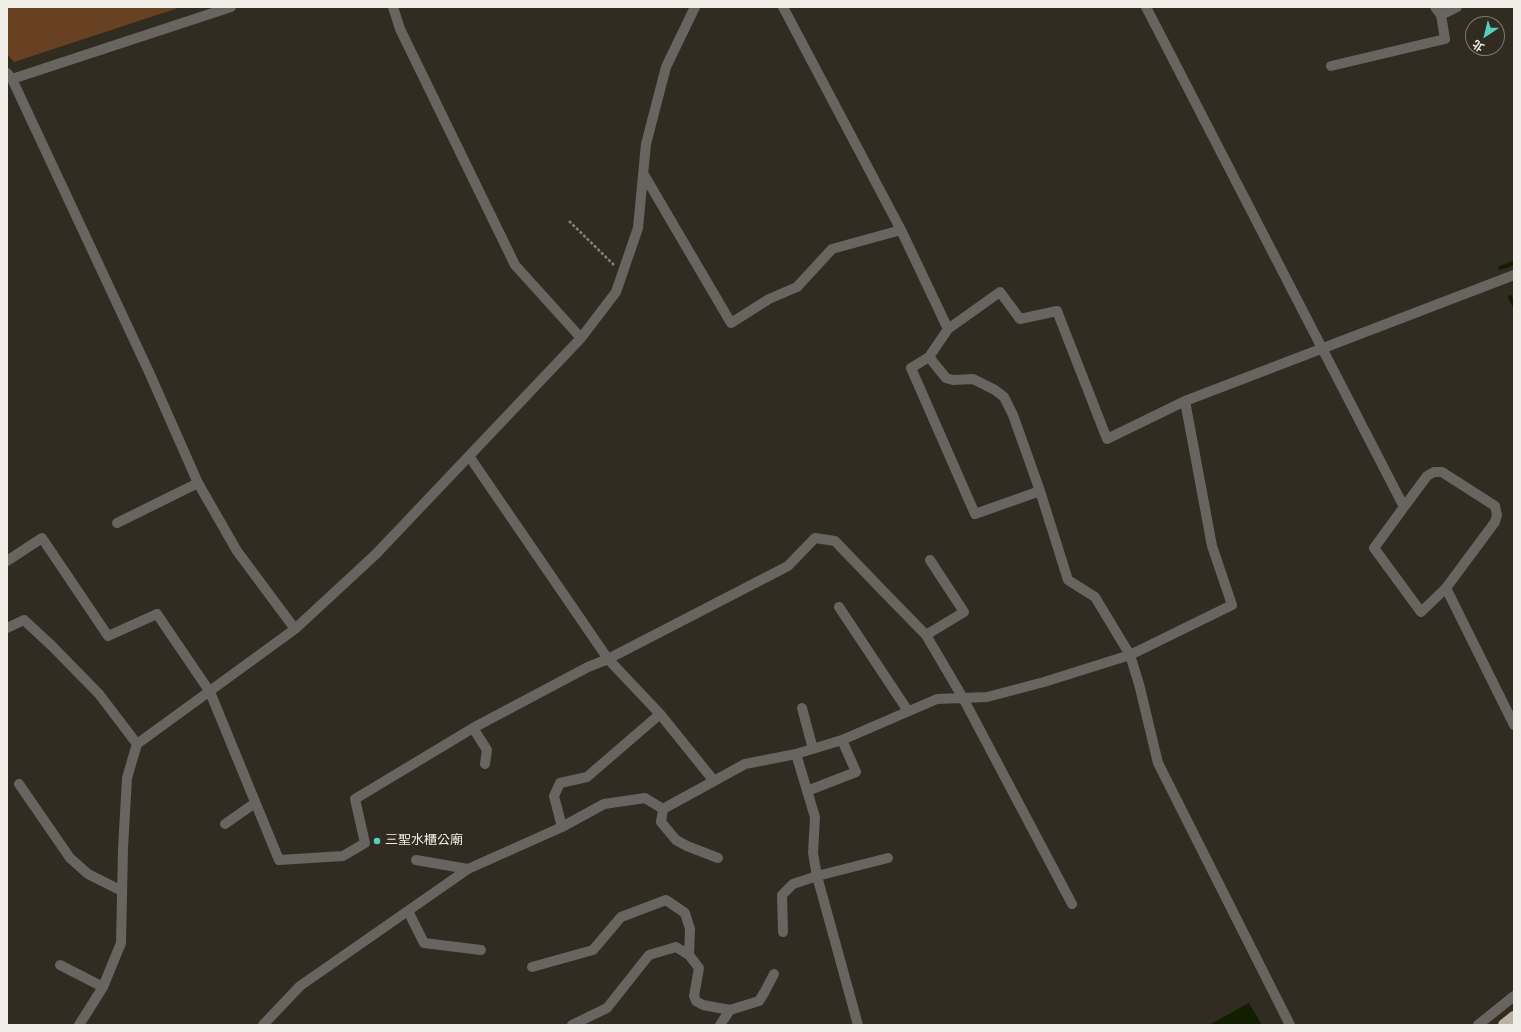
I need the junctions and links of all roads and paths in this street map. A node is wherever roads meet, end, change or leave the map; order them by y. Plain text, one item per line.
1 (231, 7) edge
2 (393, 7) edge
3 (695, 7) edge
4 (783, 7) edge
5 (1146, 7) edge
6 (1457, 7) edge
7 (1438, 11) edge
8 (1331, 66) dead end
9 (9, 76) edge
10 (643, 173) junction
11 (569, 220) dead end
12 (901, 230) junction
13 (622, 275) junction
14 (1514, 275) edge
15 (948, 330) junction
16 (581, 338) junction
17 (1322, 348) junction
18 (929, 357) junction
19 (1185, 401) junction
20 (469, 456) junction
21 (198, 483) junction
22 (1040, 491) junction
23 (1404, 506) junction
24 (117, 523) dead end
25 (930, 560) dead end
26 (7, 561) edge
27 (1446, 588) junction
28 (839, 607) dead end
29 (7, 628) edge
30 (295, 629) junction
31 (926, 635) junction
32 (1130, 655) junction
33 (608, 658) junction
34 (210, 692) junction
35 (963, 698) junction
36 (802, 708) dead end
37 (908, 711) junction
38 (660, 714) junction
39 (1514, 725) edge
40 (474, 728) junction
41 (842, 740) junction
42 (137, 744) junction
43 (813, 749) junction
44 (796, 754) junction
45 (486, 764) dead end
46 (714, 781) junction
47 (19, 784) dead end
48 (807, 791) junction
49 (255, 802) junction
50 (663, 809) junction
51 (225, 824) dead end
52 (562, 827) junction
53 (718, 858) dead end
54 (888, 858) dead end
55 (416, 860) dead end
56 (468, 869) junction
57 (818, 876) junction
58 (122, 891) junction
59 (1072, 904) dead end
60 (408, 910) junction
61 (783, 932) dead end
62 (482, 950) dead end
63 (689, 955) junction
64 (60, 965) dead end
65 (532, 967) dead end
66 (774, 974) dead end
67 (103, 987) junction
68 (1514, 996) edge
69 (730, 1010) junction
70 (1514, 1017) edge
71 (79, 1025) edge
72 (263, 1025) edge
73 (572, 1025) edge
74 (720, 1025) edge
75 (858, 1025) edge
76 (1290, 1025) edge
77 (1478, 1025) edge
78 (1504, 1025) edge

1 - 9 street
2 - 16 street
3 - 10 street
4 - 12 street
5 - 17 street
6 - 7 street
7 - 8 street
9 - 21 street
10 - 12 street
10 - 13 street
11 - 13 path
12 - 15 street
13 - 16 street
14 - 17 street
15 - 18 street
15 - 19 street
16 - 20 street
17 - 19 street
17 - 23 street
18 - 22 street
18 - 22 street
19 - 32 street
20 - 30 street
20 - 33 street
21 - 24 street
21 - 30 street
22 - 32 street
23 - 27 street
23 - 27 street
25 - 31 street
26 - 34 street
27 - 39 street
28 - 37 street
29 - 42 street
30 - 34 street
31 - 33 street
31 - 35 street
32 - 35 street
32 - 76 street
33 - 38 street
33 - 40 street
34 - 42 street
34 - 49 street
35 - 37 street
35 - 59 street
36 - 43 street
37 - 41 street
38 - 46 street
38 - 52 street
40 - 45 street
40 - 49 street
41 - 43 street
41 - 48 street
42 - 58 street
43 - 44 street
44 - 46 street
44 - 48 street
46 - 50 street
47 - 58 street
48 - 57 street
49 - 51 street
50 - 52 street
50 - 53 street
52 - 56 street
54 - 57 street
55 - 56 street
56 - 60 street
57 - 61 street
57 - 75 street
58 - 67 street
60 - 62 street
60 - 72 street
63 - 65 street
63 - 69 street
63 - 73 street
64 - 67 street
66 - 69 street
67 - 71 street
68 - 77 street
69 - 74 street
70 - 78 highway

